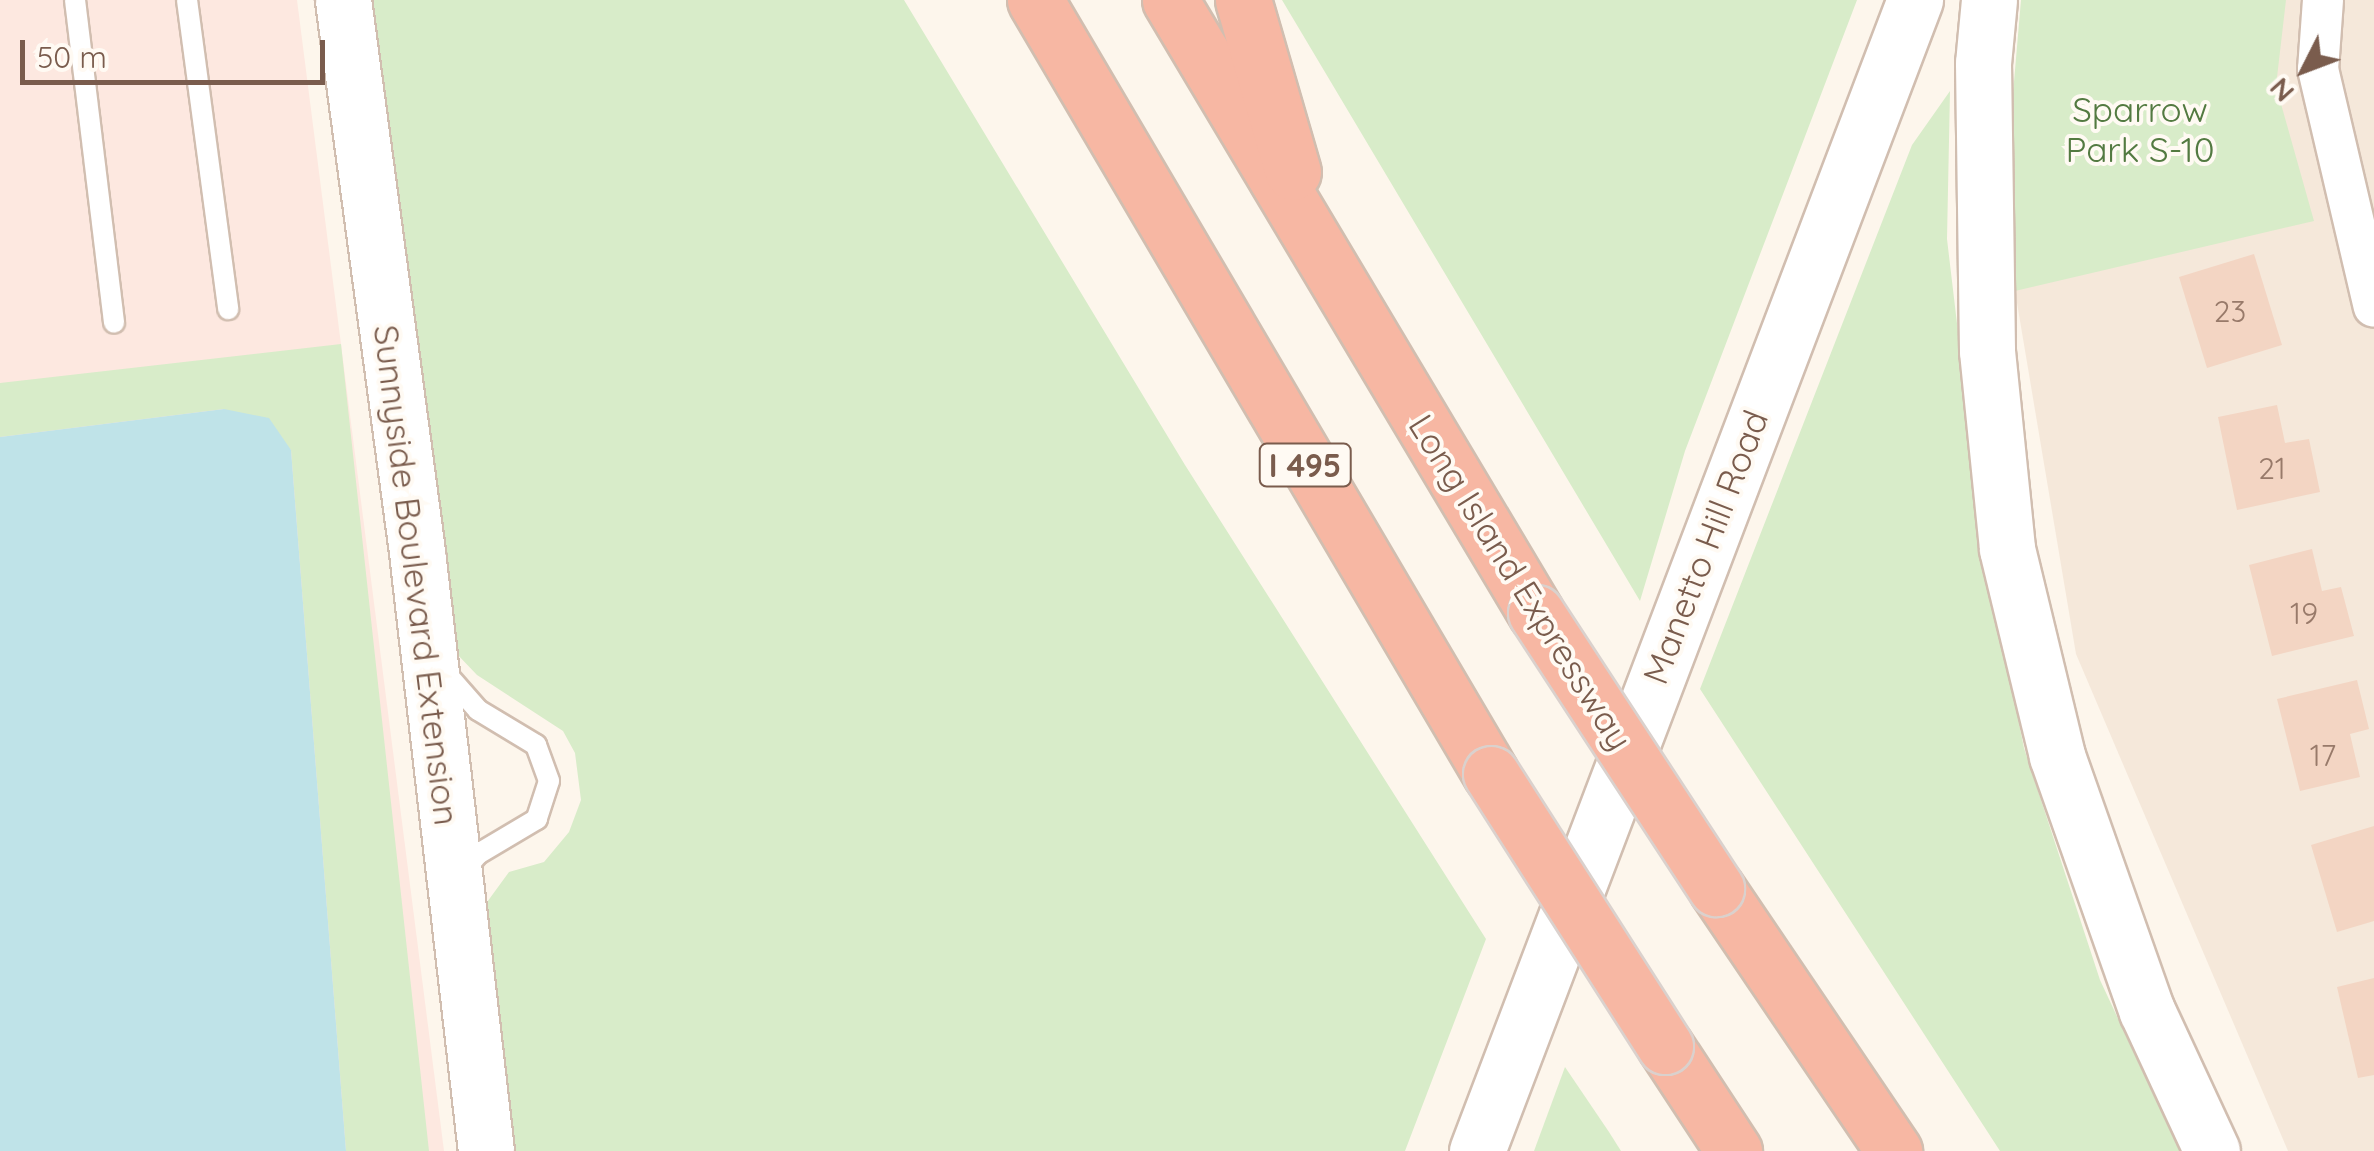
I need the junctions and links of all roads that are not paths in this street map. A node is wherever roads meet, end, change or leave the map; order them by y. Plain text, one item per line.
1 (75, 0) edge
2 (187, 0) edge
3 (343, 0) edge
4 (1034, 0) edge
5 (1170, 0) edge
6 (1243, 0) edge
7 (1915, 0) edge
8 (1989, 0) edge
9 (2324, 0) edge
10 (1316, 251) junction
11 (2374, 307) edge
12 (228, 309) dead end
13 (114, 323) dead end
14 (430, 654) junction
15 (455, 880) junction
16 (486, 1151) edge
17 (1477, 1151) edge
18 (1734, 1151) edge
19 (1894, 1151) edge
20 (2212, 1151) edge

1 - 13 lane
2 - 12 lane
3 - 14 main road, Sunnyside Boulevard Extension
4 - 18 highway, I 495, bridge
5 - 10 highway, Long Island Expressway
6 - 10 highway
7 - 17 main road, Manetto Hill Road
8 - 20 main road
9 - 11 street
10 - 19 highway, Long Island Expressway, bridge
14 - 15 main road, Sunnyside Boulevard Extension
14 - 15 lane
15 - 16 main road, Sunnyside Boulevard Extension

